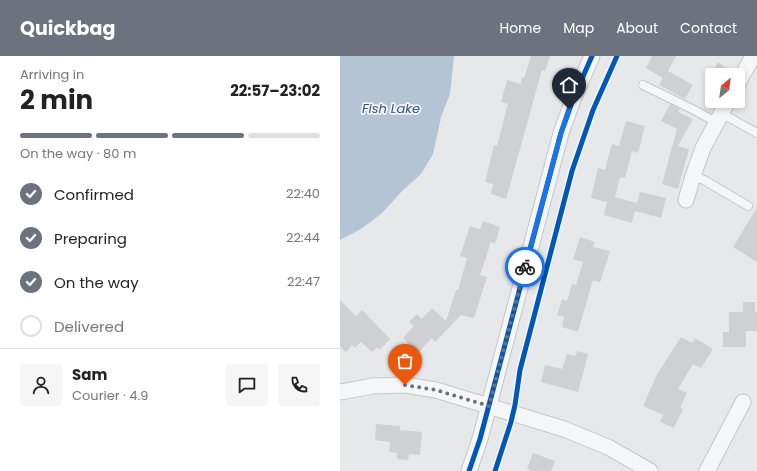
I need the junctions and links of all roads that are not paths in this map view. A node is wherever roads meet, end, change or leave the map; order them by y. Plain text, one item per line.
1 (592, 56) edge
2 (754, 56) edge
3 (745, 71) edge
4 (642, 85) dead end
5 (722, 112) edge
6 (757, 133) edge
7 (693, 176) junction
8 (686, 200) dead end
9 (748, 206) dead end
10 (340, 392) edge
11 (742, 402) dead end
12 (489, 406) junction
13 (469, 471) edge
14 (650, 471) edge
15 (707, 471) edge

1 - 12 street
2 - 3 street
4 - 5 lane
5 - 6 lane
5 - 7 street
7 - 8 street
7 - 9 lane
10 - 12 street
11 - 15 street
12 - 13 street
12 - 14 street

